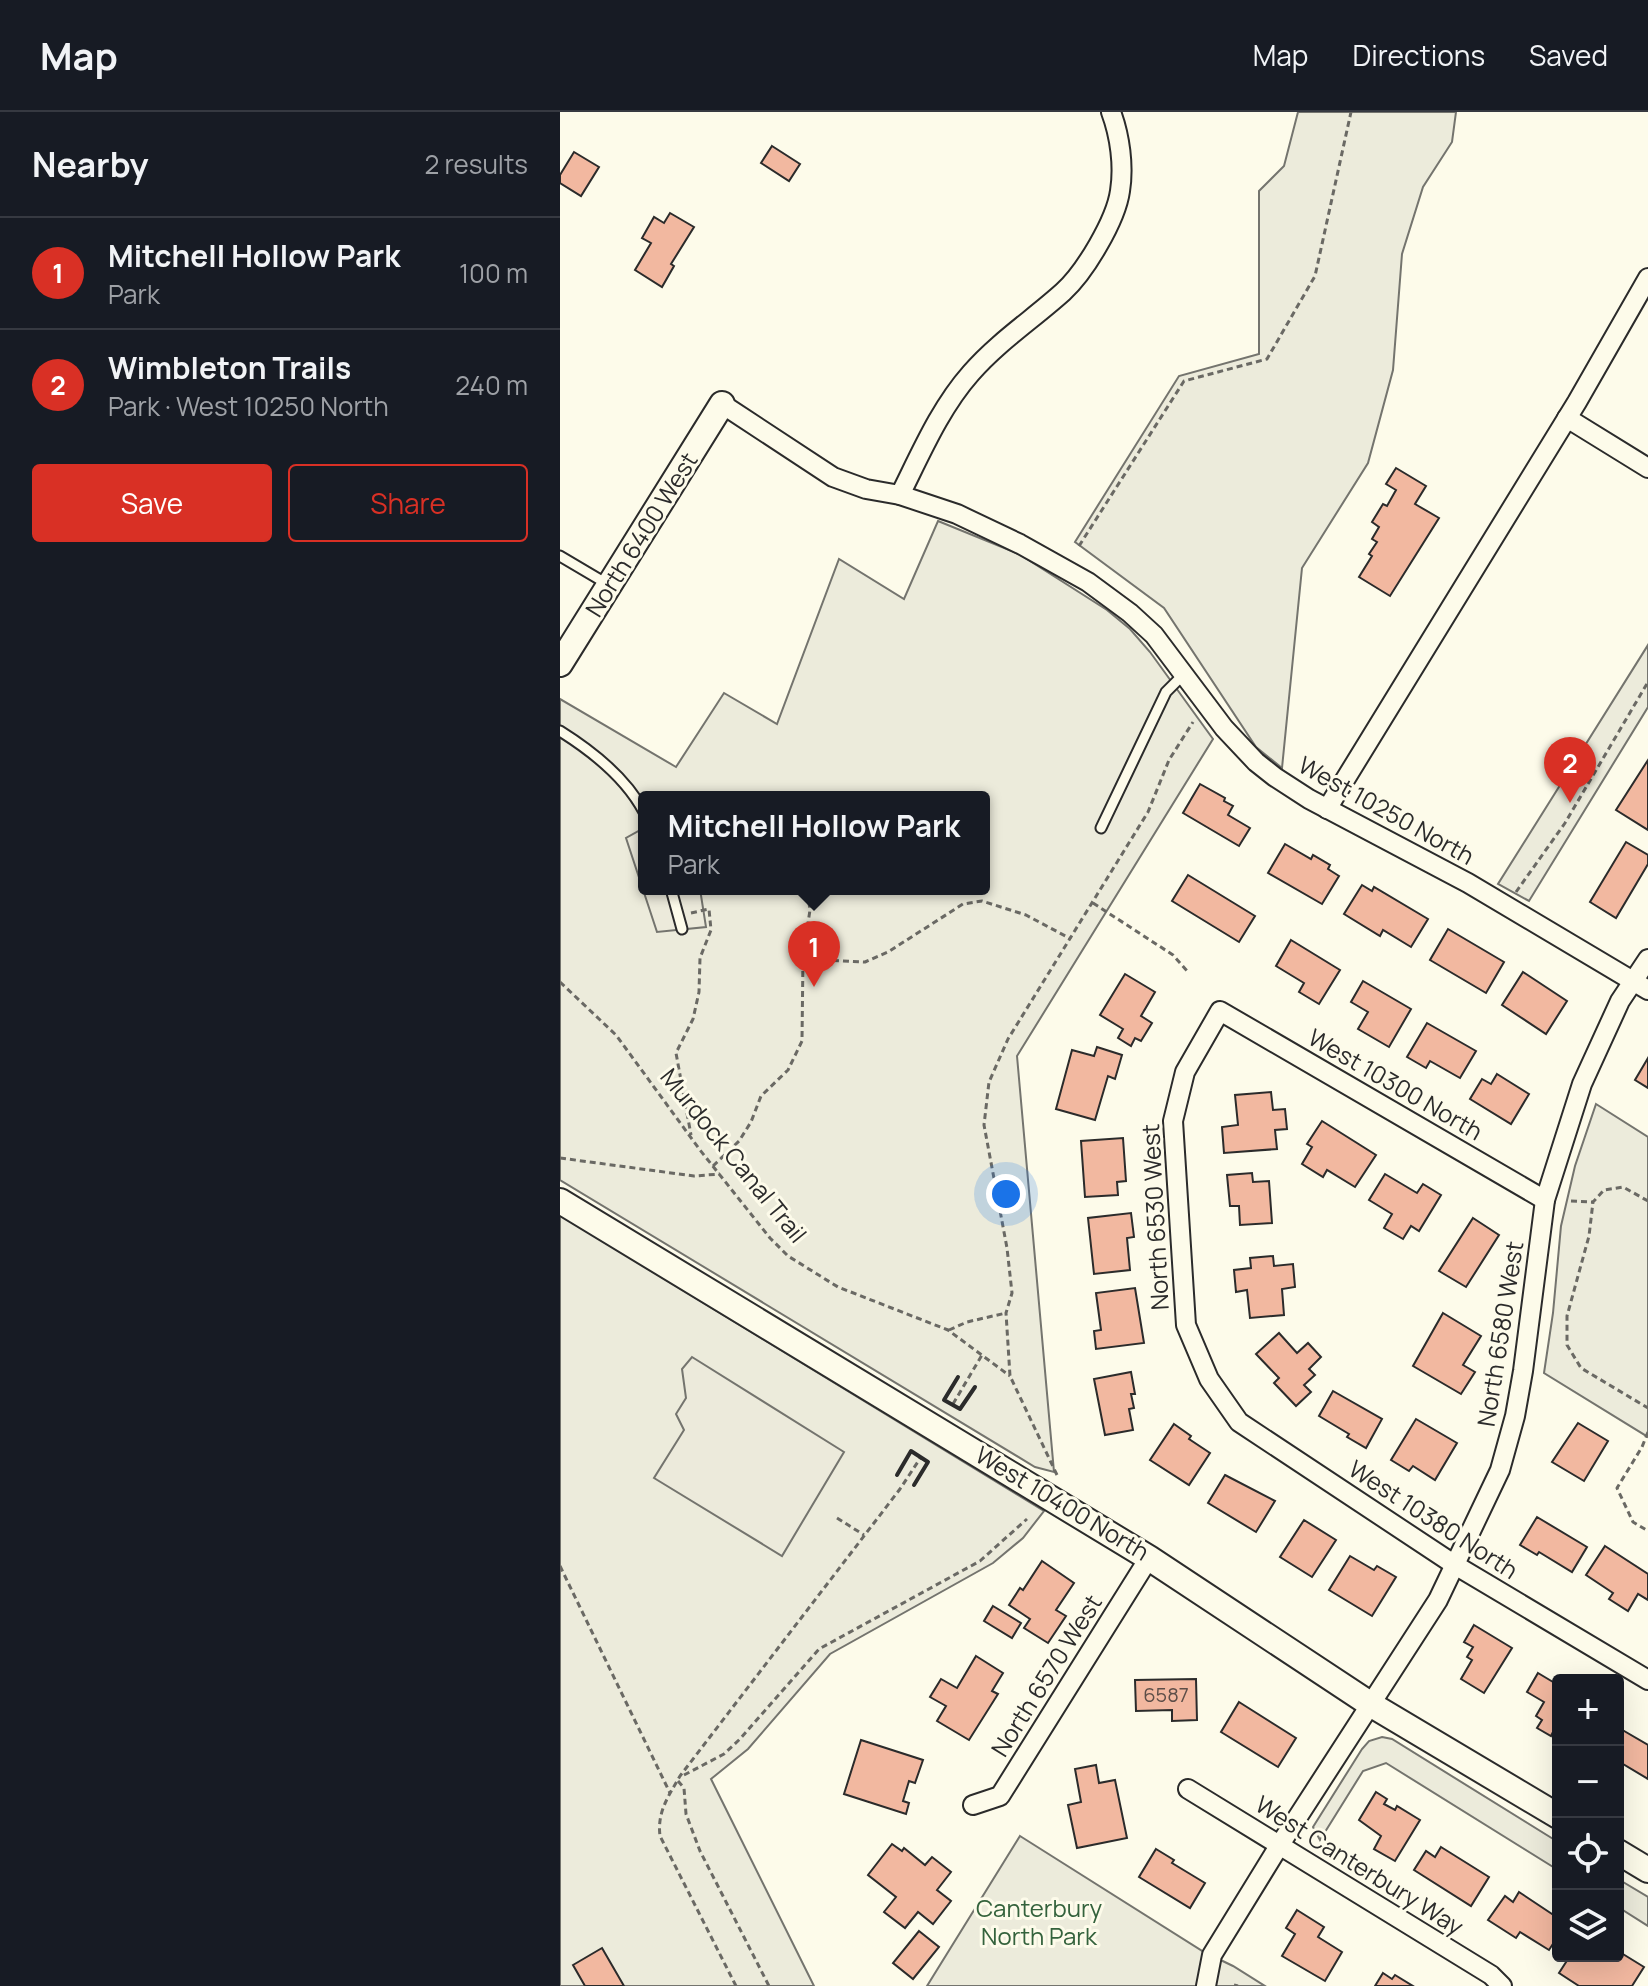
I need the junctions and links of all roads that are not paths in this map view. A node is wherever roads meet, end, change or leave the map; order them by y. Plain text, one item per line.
1 (1111, 112) edge
2 (1648, 278) edge
3 (722, 404) joint
4 (1567, 418) junction
5 (1648, 468) edge
6 (900, 495) junction
7 (560, 556) edge
8 (609, 585) junction
9 (560, 664) edge
10 (1184, 674) junction
11 (560, 731) edge
12 (638, 803) edge
13 (1327, 809) junction
14 (1101, 828) dead end
15 (673, 895) edge
16 (682, 929) dead end
17 (1648, 959) edge
18 (1640, 985) edge
19 (1220, 1011) joint
20 (1545, 1200) junction
21 (560, 1201) edge
22 (1209, 1379) joint
23 (1149, 1558) junction
24 (1455, 1565) junction
25 (1648, 1680) edge
26 (1370, 1704) junction
27 (1188, 1789) dead end
28 (973, 1805) dead end
29 (1552, 1812) edge
30 (1279, 1846) junction
31 (1624, 1856) edge
32 (1648, 1870) edge
33 (1206, 1986) edge
34 (1502, 1986) edge

1 - 6 street
2 - 4 street
3 - 6 street, West 10250 North
3 - 8 street, North 6400 West
4 - 5 street
4 - 13 street
6 - 10 street, West 10250 North
7 - 8 lane
8 - 9 street, North 6400 West
10 - 13 street, West 10250 North
10 - 14 lane
11 - 12 lane
13 - 18 street, West 10250 North
15 - 16 lane
17 - 18 street, North 6580 West
18 - 20 street, North 6580 West
19 - 20 street, West 10300 North
19 - 22 street, North 6530 West
20 - 24 street, North 6580 West
21 - 23 street, West 10400 North
22 - 24 street, West 10380 North
23 - 26 street, West 10400 North
23 - 28 street, North 6570 West
24 - 25 street, West 10380 North
24 - 26 street, North 6580 West
26 - 29 street, West 10400 North
26 - 30 street, North 6580 West
27 - 30 street, West Canterbury Way
30 - 33 street, North 6580 West
30 - 34 street, West Canterbury Way
31 - 32 street

